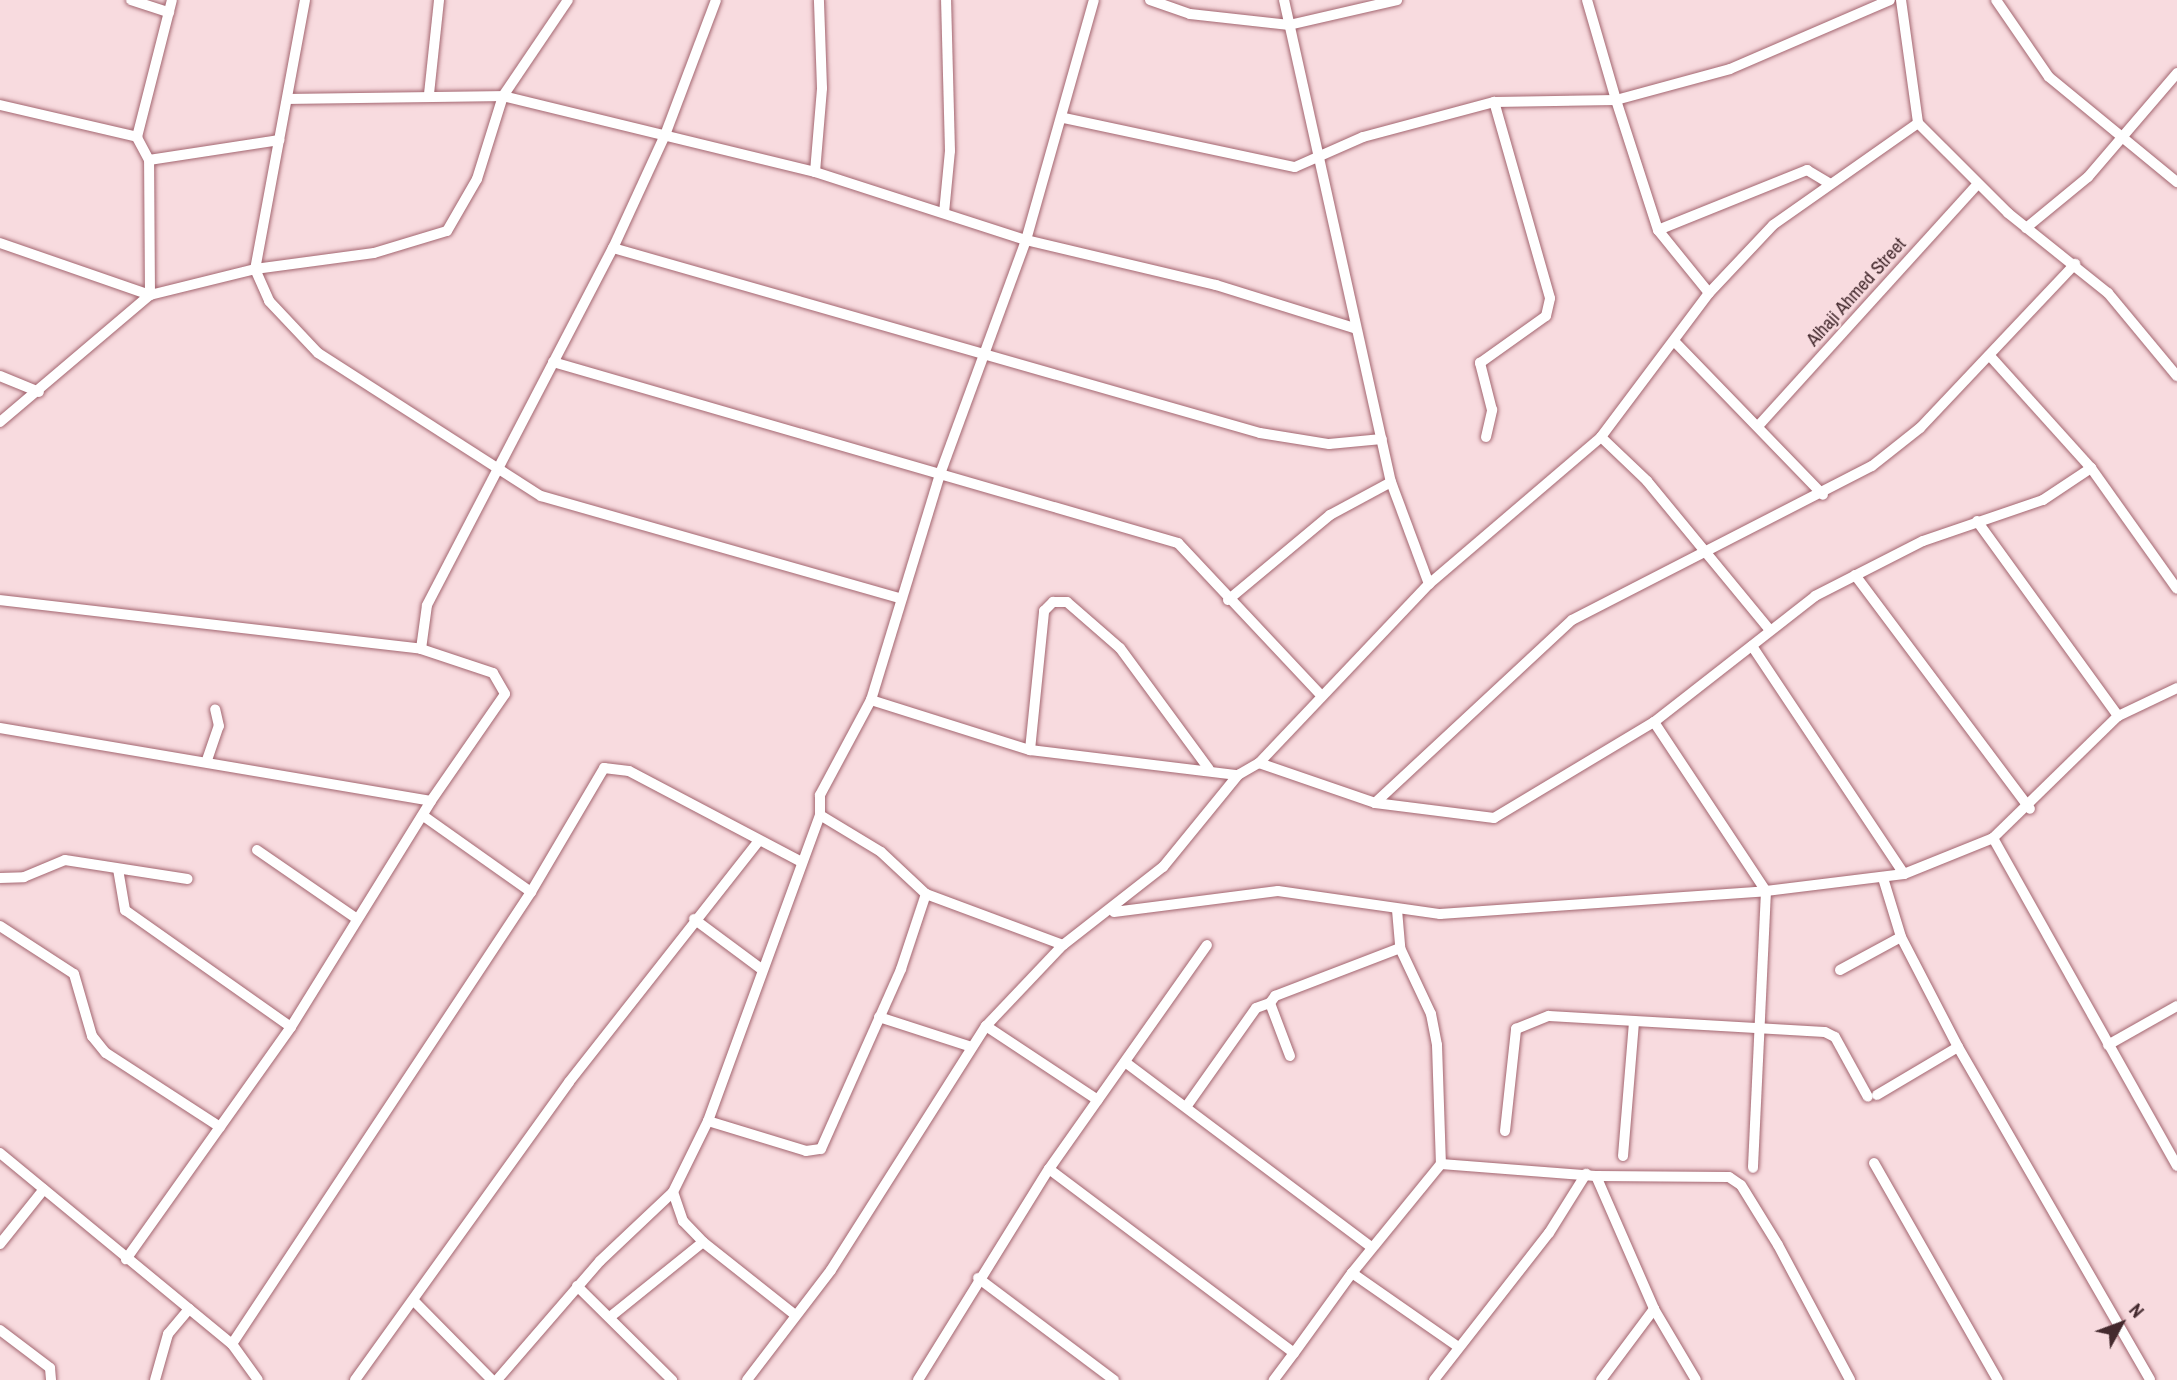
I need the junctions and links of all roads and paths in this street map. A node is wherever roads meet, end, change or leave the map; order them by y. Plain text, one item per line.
1 (131, 0) edge
2 (172, 0) edge
3 (304, 0) edge
4 (439, 0) edge
5 (568, 0) edge
6 (716, 0) edge
7 (819, 0) edge
8 (946, 0) edge
9 (1094, 0) edge
10 (1150, 0) edge
11 (1284, 0) edge
12 (1397, 0) edge
13 (1587, 0) edge
14 (1890, 0) edge
15 (1901, 0) edge
16 (1996, 0) edge
17 (169, 12) junction
18 (1289, 25) junction
19 (2177, 73) edge
20 (429, 94) junction
21 (503, 96) junction
22 (290, 99) junction
23 (1616, 100) junction
24 (1494, 102) junction
25 (0, 105) edge
26 (1064, 118) junction
27 (1918, 123) junction
28 (665, 135) junction
29 (137, 137) junction
30 (2121, 139) junction
31 (279, 140) junction
32 (1321, 159) junction
33 (149, 160) junction
34 (815, 172) junction
35 (2177, 182) edge
36 (1830, 184) junction
37 (1978, 184) junction
38 (944, 213) junction
39 (2026, 228) junction
40 (1658, 230) junction
41 (1026, 240) junction
42 (0, 243) edge
43 (613, 248) junction
44 (2075, 264) junction
45 (255, 269) junction
46 (1709, 293) junction
47 (150, 295) junction
48 (1354, 328) junction
49 (1674, 341) junction
50 (987, 355) junction
51 (1991, 356) junction
52 (553, 362) junction
53 (0, 376) edge
54 (2177, 376) edge
55 (39, 392) junction
56 (0, 422) edge
57 (1760, 424) junction
58 (1486, 437) dead end
59 (1601, 438) junction
60 (1382, 439) junction
61 (496, 463) junction
62 (2091, 468) junction
63 (940, 474) junction
64 (1391, 482) junction
65 (1824, 495) junction
66 (1978, 522) junction
67 (1704, 550) junction
68 (1855, 575) junction
69 (1429, 584) junction
70 (2177, 589) edge
71 (898, 598) junction
72 (0, 600) edge
73 (1228, 600) junction
74 (1768, 628) junction
75 (1752, 646) junction
76 (421, 649) junction
77 (2177, 688) edge
78 (1319, 693) junction
79 (871, 700) junction
80 (215, 709) dead end
81 (2118, 716) junction
82 (1654, 722) junction
83 (0, 728) edge
84 (1030, 750) junction
85 (207, 760) junction
86 (1259, 763) junction
87 (1209, 769) junction
88 (1238, 775) junction
89 (431, 801) junction
90 (1375, 803) junction
91 (2030, 808) junction
92 (820, 815) junction
93 (425, 817) junction
94 (1993, 838) junction
95 (758, 842) junction
96 (257, 850) dead end
97 (800, 861) junction
98 (118, 869) junction
99 (1904, 874) junction
100 (0, 878) edge
101 (1883, 878) junction
102 (188, 879) dead end
103 (1766, 891) junction
104 (531, 892) junction
105 (926, 894) junction
106 (1396, 910) junction
107 (1114, 912) junction
108 (357, 919) junction
109 (694, 919) junction
110 (0, 926) edge
111 (1901, 937) junction
112 (1063, 945) junction
113 (1207, 945) dead end
114 (1400, 948) junction
115 (760, 968) junction
116 (1840, 970) dead end
117 (1270, 1003) junction
118 (2177, 1006) edge
119 (879, 1017) junction
120 (1634, 1021) junction
121 (291, 1027) junction
122 (986, 1027) junction
123 (1759, 1028) junction
124 (2108, 1045) junction
125 (969, 1046) junction
126 (1958, 1047) junction
127 (1290, 1056) dead end
128 (1125, 1062) junction
129 (1098, 1100) junction
130 (1186, 1107) junction
131 (708, 1121) junction
132 (220, 1127) junction
133 (1506, 1131) dead end
134 (0, 1153) edge
135 (1623, 1156) dead end
136 (1874, 1163) dead end
137 (1441, 1164) junction
138 (2177, 1166) edge
139 (1753, 1168) dead end
140 (1049, 1169) junction
141 (1591, 1175) junction
142 (44, 1189) junction
143 (673, 1192) junction
144 (703, 1242) junction
145 (0, 1244) edge
146 (1369, 1245) junction
147 (126, 1259) junction
148 (1352, 1273) junction
149 (978, 1278) junction
150 (577, 1286) junction
151 (414, 1301) junction
152 (1654, 1308) junction
153 (188, 1309) junction
154 (795, 1315) junction
155 (610, 1317) junction
156 (0, 1330) edge
157 (232, 1344) junction
158 (1457, 1346) junction
159 (1294, 1353) junction
160 (751, 1379) edge
161 (51, 1380) edge
162 (155, 1380) edge
163 (258, 1380) edge
164 (355, 1380) edge
165 (492, 1380) edge
166 (498, 1380) edge
167 (672, 1380) edge
168 (918, 1380) edge
169 (1114, 1380) edge
170 (1274, 1380) edge
171 (1434, 1380) edge
172 (1601, 1380) edge
173 (1696, 1380) edge
174 (1850, 1380) edge
175 (1998, 1380) edge
176 (2150, 1380) edge

1 - 17 street
2 - 17 street
3 - 22 street
4 - 20 street
5 - 21 street
6 - 28 street
7 - 34 street
8 - 38 street
9 - 26 street
10 - 18 street
11 - 18 street
12 - 18 street
13 - 23 street
14 - 23 street
15 - 27 street
16 - 30 street
17 - 29 street
18 - 32 street
19 - 30 street
20 - 21 street
20 - 22 street
21 - 28 street
21 - 45 street
22 - 31 street
23 - 24 street
23 - 40 street
24 - 32 street
24 - 58 street
25 - 29 street
26 - 32 street
26 - 41 street
27 - 36 street
27 - 37 street
28 - 34 street
28 - 43 street
29 - 33 street
30 - 35 street
30 - 39 street
31 - 33 street
31 - 45 street
32 - 48 street
33 - 47 street
34 - 38 street
36 - 40 street
36 - 46 street
37 - 39 street
37 - 57 street, Alhaji Ahmed Street
38 - 41 street
39 - 44 street
40 - 46 street
41 - 48 street
41 - 50 street
42 - 47 street
43 - 50 street
43 - 52 street
44 - 51 street
44 - 54 street
45 - 47 street
45 - 61 street
46 - 49 street
47 - 55 street
48 - 60 street
49 - 57 street
49 - 59 street
50 - 60 street
50 - 63 street
51 - 62 street
51 - 65 street
52 - 61 street
52 - 63 street
53 - 55 street
55 - 56 street
57 - 65 street
59 - 67 street
59 - 69 street
60 - 64 street
61 - 71 street
61 - 76 street
62 - 66 street
62 - 70 street
63 - 71 street
63 - 73 street
64 - 69 street
64 - 73 street
65 - 67 street
66 - 68 street
66 - 81 street
67 - 74 street
67 - 90 street
68 - 74 street
68 - 91 street
69 - 78 street
71 - 79 street
72 - 76 street
73 - 78 street
74 - 75 street
75 - 82 street
75 - 99 street
76 - 89 street
77 - 81 street
78 - 86 street
79 - 84 street
79 - 92 street
80 - 85 street
81 - 91 street
82 - 90 street
82 - 103 street
83 - 85 street
84 - 87 street
84 - 87 street
85 - 89 street
86 - 88 street
86 - 90 street
87 - 88 street
88 - 107 street
89 - 93 street
91 - 94 street
92 - 97 street
92 - 105 street
93 - 104 street
93 - 108 street
94 - 99 street
94 - 124 street
95 - 97 street
95 - 104 street
95 - 109 street
96 - 108 street
97 - 115 street
98 - 100 street
98 - 102 street
98 - 121 street
99 - 101 street
101 - 103 street
101 - 111 street
103 - 106 street
103 - 123 street
104 - 157 street
105 - 112 street
105 - 119 street
106 - 107 street
106 - 114 street
107 - 112 street
108 - 121 street
109 - 115 street
109 - 151 street
110 - 132 street
111 - 116 street
111 - 126 street
112 - 122 street
113 - 128 street
114 - 117 street
114 - 137 street
115 - 131 street
117 - 127 street
117 - 130 street
118 - 124 street
119 - 125 street
119 - 131 street
120 - 123 street
120 - 133 street
120 - 135 street
121 - 132 street
122 - 125 street
122 - 129 street
123 - 126 street
123 - 139 street
124 - 138 street
125 - 154 street
126 - 176 street
128 - 129 street
128 - 130 street
129 - 140 street
130 - 146 street
131 - 143 street
132 - 147 street
134 - 142 street
136 - 175 street
137 - 141 street
137 - 146 street
140 - 149 street
140 - 159 street
141 - 152 street
141 - 158 street
141 - 174 street
142 - 145 street
142 - 147 street
143 - 144 street
143 - 150 street
144 - 154 street
144 - 155 street
146 - 148 street
147 - 153 street
148 - 158 street
148 - 159 street
149 - 168 street
149 - 169 street
150 - 155 street
150 - 166 street
151 - 164 street
151 - 165 street
152 - 172 street
152 - 173 street
153 - 157 street
153 - 162 street
154 - 160 street
155 - 167 street
156 - 161 street
157 - 163 street
158 - 171 street
159 - 170 street

